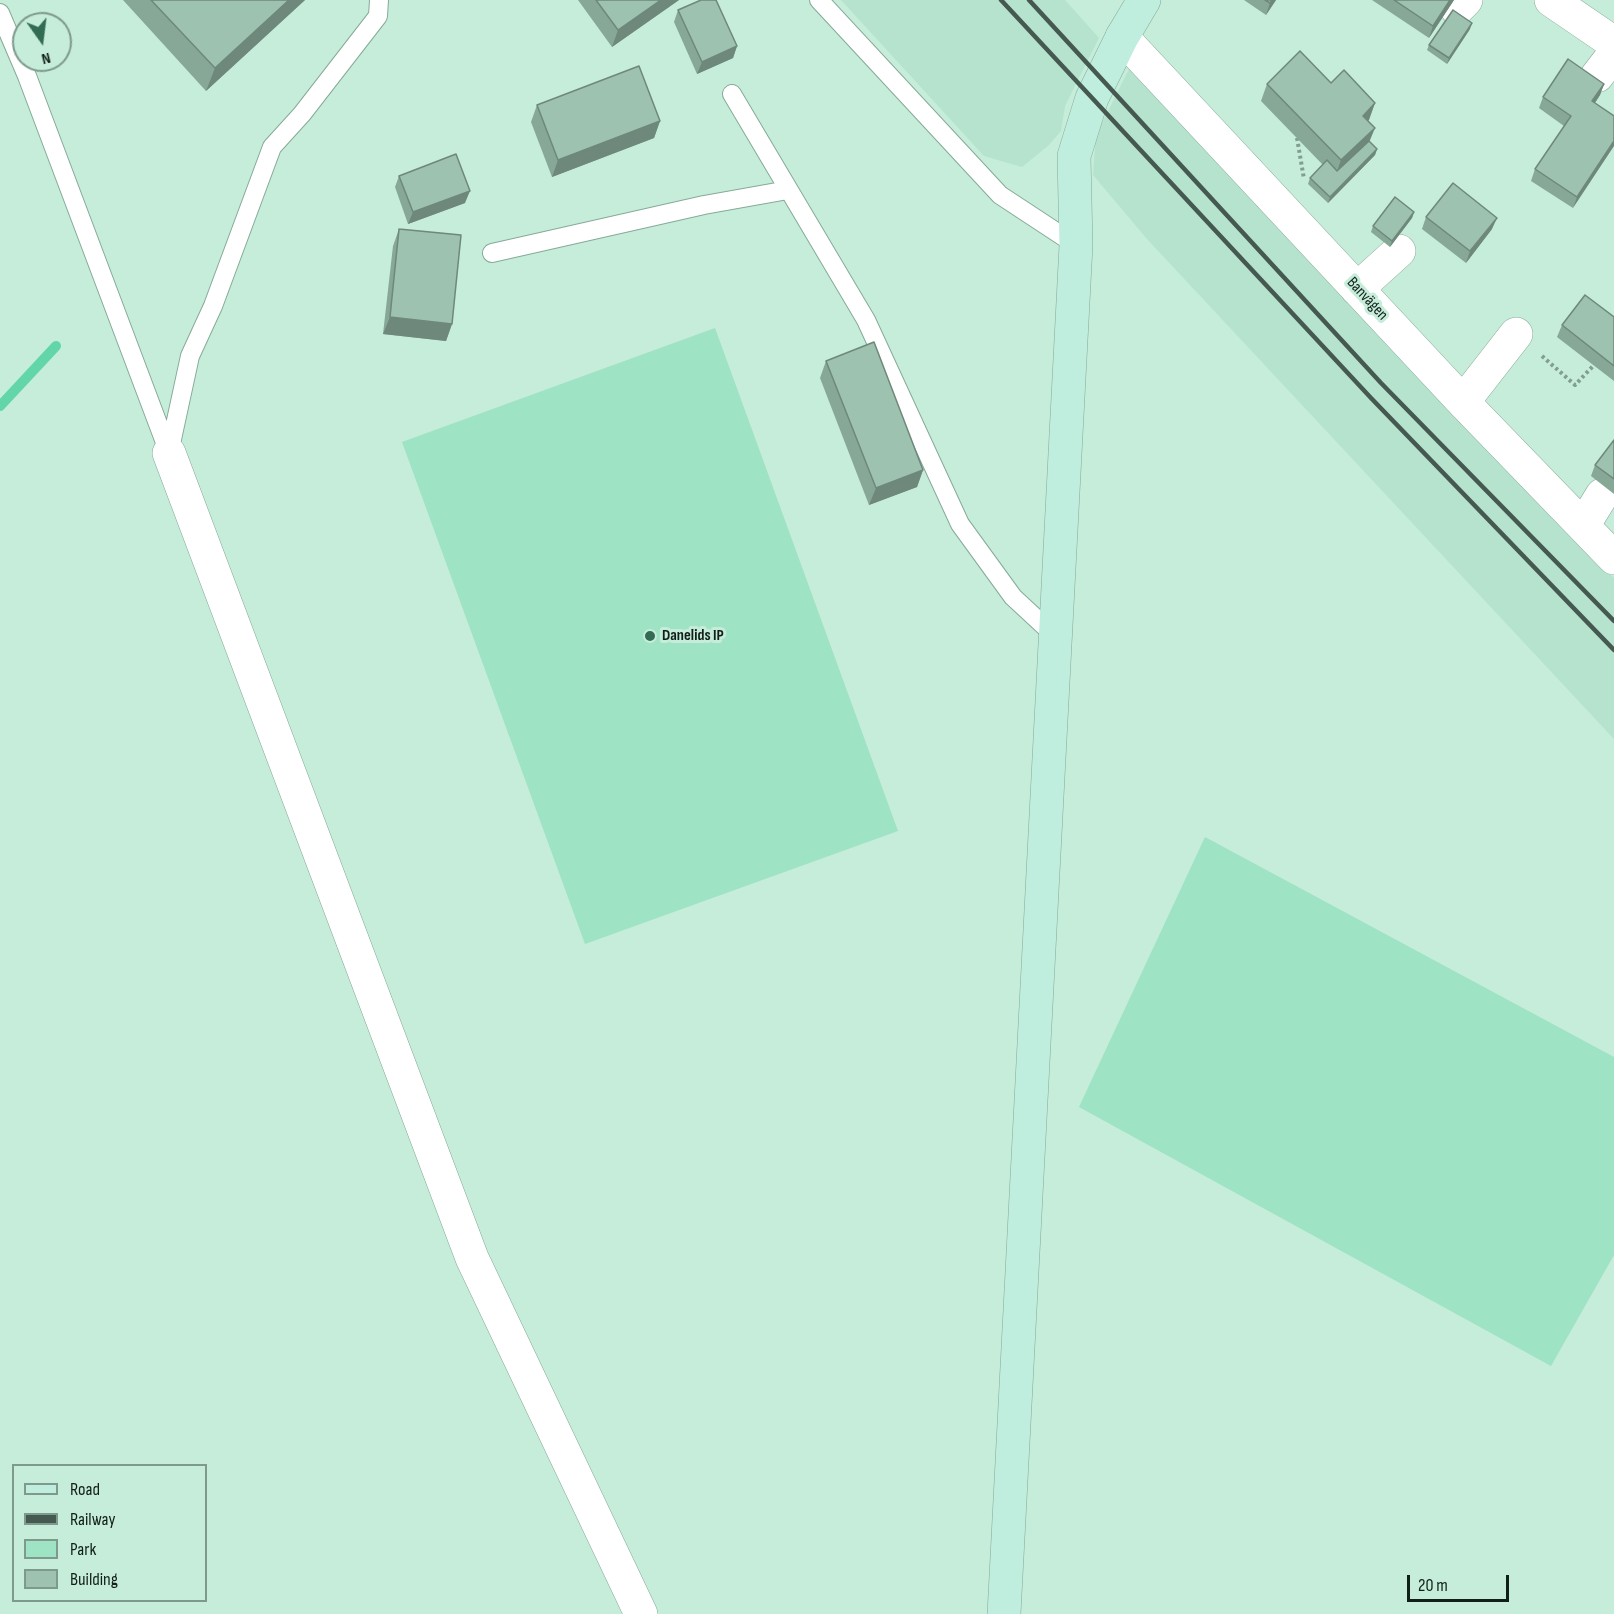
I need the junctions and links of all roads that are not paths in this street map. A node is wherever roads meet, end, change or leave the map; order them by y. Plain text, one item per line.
1 (379, 0) edge
2 (819, 0) edge
3 (1144, 0) edge
4 (1552, 0) edge
5 (0, 13) edge
6 (1122, 37) junction
7 (1614, 43) edge
8 (732, 94) dead end
9 (788, 190) junction
10 (1076, 245) junction
11 (1399, 251) dead end
12 (492, 253) dead end
13 (1357, 289) junction
14 (1516, 334) road end
15 (1463, 402) junction
16 (169, 453) junction
17 (1602, 495) dead end
18 (1582, 525) junction
19 (1614, 558) edge
20 (1055, 636) junction
21 (641, 1614) edge
22 (1004, 1614) edge

1 - 16 lane
2 - 10 lane
3 - 6 street
4 - 7 street
5 - 16 lane
6 - 10 street
6 - 13 street, Banvägen
8 - 9 lane
9 - 12 lane
9 - 20 lane
10 - 20 street
11 - 13 street
13 - 15 street, Banvägen
14 - 15 street
15 - 18 street, Banvägen
16 - 21 street
17 - 18 street
18 - 19 street, Banvägen
20 - 22 street

